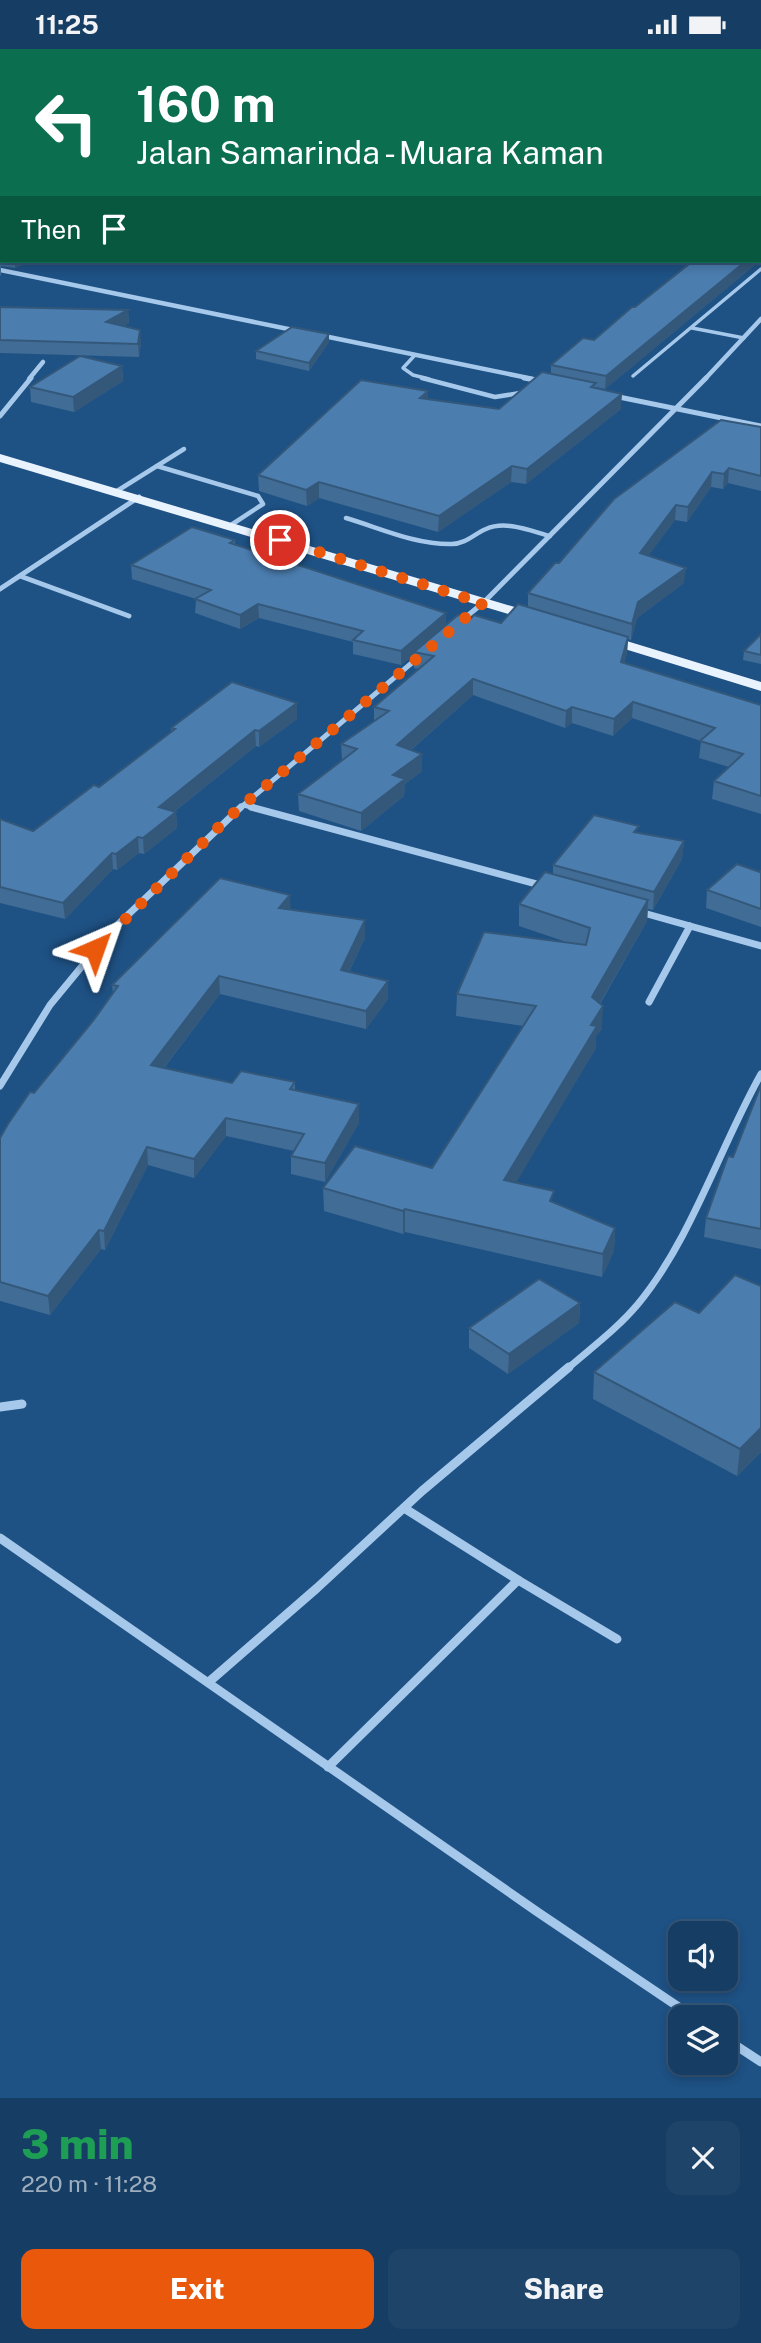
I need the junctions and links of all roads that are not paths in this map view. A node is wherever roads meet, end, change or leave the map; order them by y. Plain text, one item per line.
1 (761, 269) edge
2 (0, 270) edge
3 (761, 319) edge
4 (692, 328) junction
5 (744, 338) junction
6 (415, 355) junction
7 (43, 362) dead end
8 (633, 376) dead end
9 (542, 381) joint
10 (534, 386) edge
11 (526, 391) edge
12 (610, 395) edge
13 (677, 409) junction
14 (0, 416) edge
15 (761, 426) edge
16 (184, 449) dead end
17 (0, 458) edge
18 (157, 466) junction
19 (117, 491) junction
20 (139, 497) junction
21 (346, 518) dead end
22 (231, 525) junction
23 (550, 536) junction
24 (20, 576) junction
25 (0, 589) edge
26 (483, 603) junction
27 (129, 616) dead end
28 (550, 622) edge
29 (452, 629) edge
30 (590, 634) edge
31 (431, 647) edge
32 (761, 687) edge
33 (244, 805) junction
34 (554, 889) edge
35 (635, 911) edge
36 (690, 926) junction
37 (761, 946) edge
38 (649, 1002) dead end
39 (761, 1073) edge
40 (0, 1086) edge
41 (22, 1404) dead end
42 (0, 1407) edge
43 (404, 1508) junction
44 (0, 1538) edge
45 (518, 1580) junction
46 (617, 1639) dead end
47 (210, 1681) junction
48 (328, 1767) junction
49 (676, 2005) edge
50 (738, 2047) edge
51 (761, 2062) edge

1 - 4 lane
2 - 6 street
3 - 5 street
4 - 5 lane
4 - 8 lane
5 - 13 street
6 - 9 street
6 - 11 lane
7 - 14 street
9 - 10 lane
12 - 13 street
13 - 15 street
13 - 23 street
16 - 18 lane
17 - 19 main road
18 - 19 lane
18 - 22 lane
19 - 20 main road
20 - 22 main road
20 - 24 street
21 - 23 lane
22 - 26 main road
23 - 26 street
24 - 25 street
24 - 27 street
26 - 28 main road
26 - 29 street
30 - 32 main road
31 - 33 street
33 - 34 street
33 - 40 street
35 - 36 street
36 - 37 street
36 - 38 street
39 - 43 street
41 - 42 street
43 - 45 street
43 - 47 street
44 - 47 street
45 - 46 street
45 - 48 street
47 - 48 street
48 - 49 street
50 - 51 street

